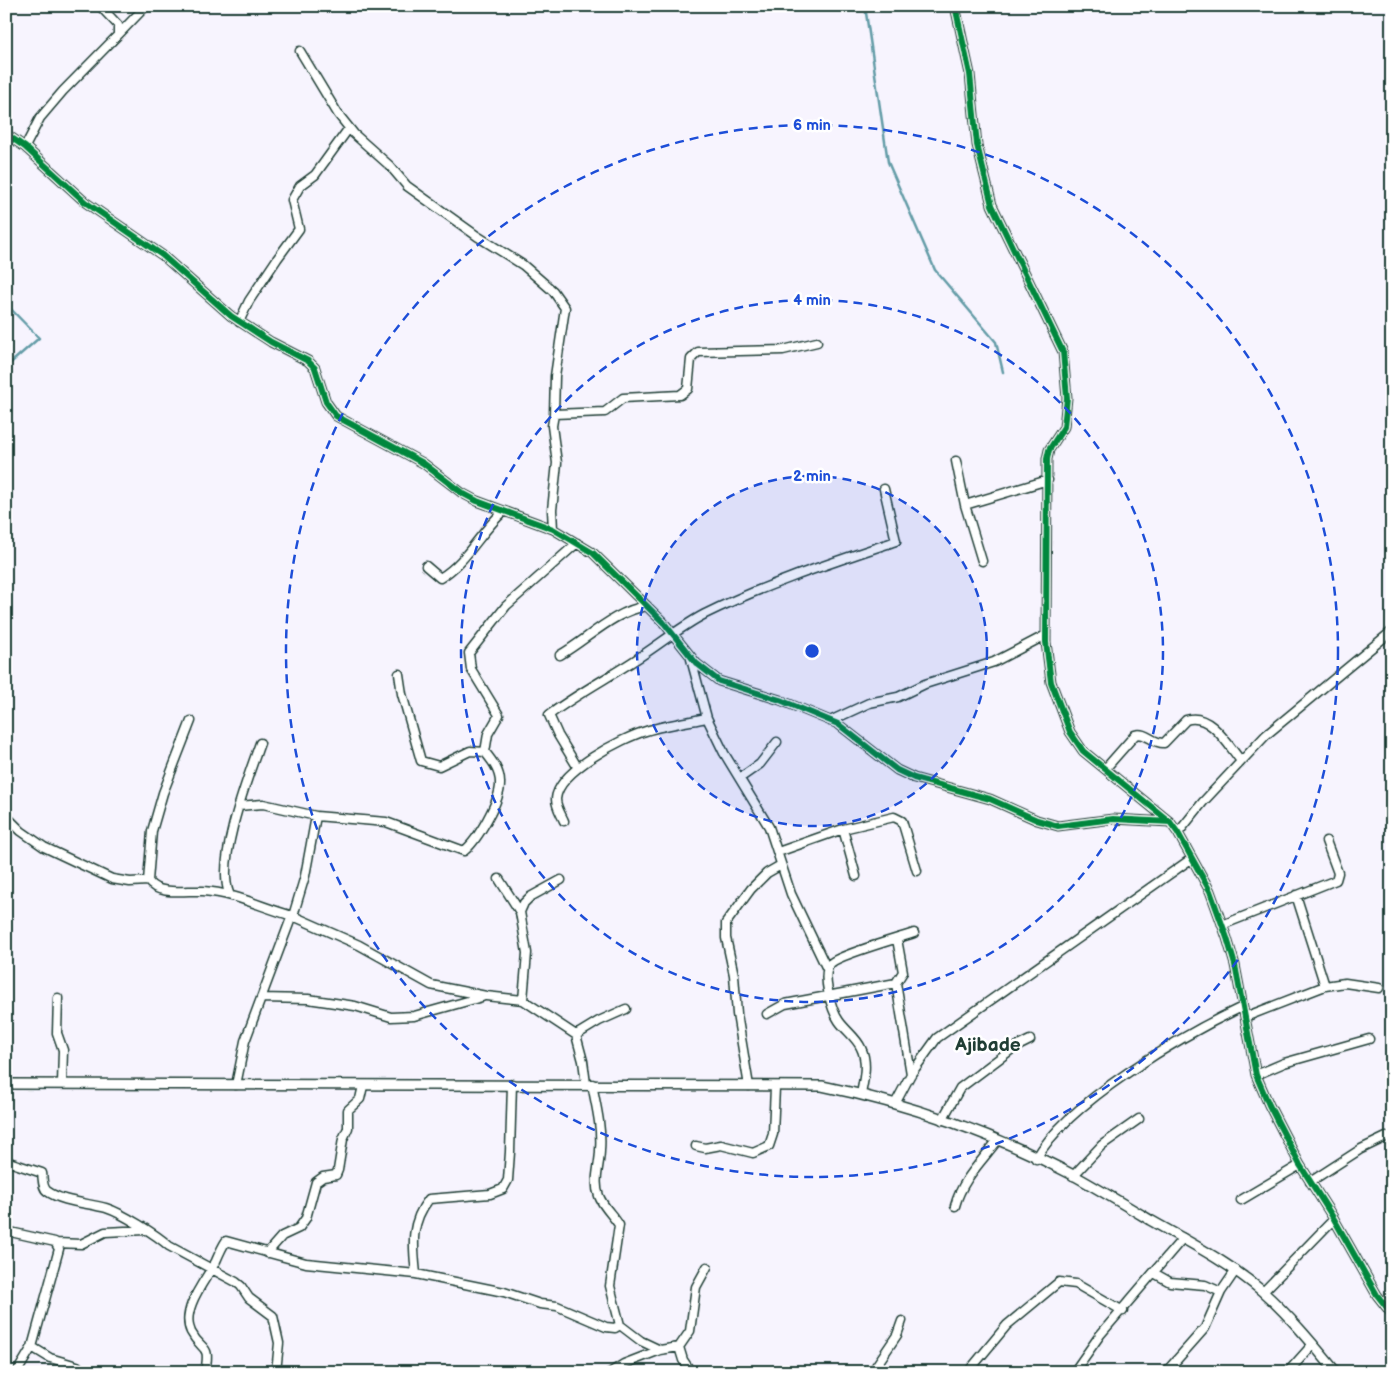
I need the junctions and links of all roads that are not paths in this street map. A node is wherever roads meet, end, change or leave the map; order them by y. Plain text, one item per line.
1 (100, 6) edge
2 (146, 6) edge
3 (955, 6) edge
4 (118, 35) junction
5 (300, 51) dead end
6 (350, 128) junction
7 (6, 134) edge
8 (25, 147) junction
9 (239, 322) junction
10 (817, 342) dead end
11 (554, 414) junction
12 (956, 461) dead end
13 (1048, 480) junction
14 (884, 489) dead end
15 (965, 505) junction
16 (503, 512) junction
17 (553, 529) junction
18 (576, 543) junction
19 (982, 562) dead end
20 (426, 566) dead end
21 (647, 606) junction
22 (1392, 632) edge
23 (672, 634) junction
24 (1046, 635) junction
25 (560, 656) dead end
26 (691, 657) junction
27 (400, 674) dead end
28 (707, 718) junction
29 (191, 721) dead end
30 (830, 721) junction
31 (777, 742) dead end
32 (260, 743) dead end
33 (485, 752) junction
34 (1241, 761) junction
35 (578, 768) junction
36 (1105, 770) junction
37 (740, 778) junction
38 (239, 806) junction
39 (6, 816) edge
40 (316, 816) junction
41 (564, 821) dead end
42 (1170, 822) junction
43 (843, 829) junction
44 (1178, 833) junction
45 (1326, 841) dead end
46 (778, 852) junction
47 (1191, 859) junction
48 (781, 865) junction
49 (917, 871) dead end
50 (856, 876) dead end
51 (499, 879) dead end
52 (561, 880) dead end
53 (148, 881) junction
54 (229, 894) junction
55 (1296, 894) junction
56 (520, 912) junction
57 (293, 916) junction
58 (1222, 925) junction
59 (914, 933) dead end
60 (897, 939) junction
61 (827, 969) junction
62 (896, 983) junction
63 (1325, 986) junction
64 (1379, 988) dead end
65 (830, 995) junction
66 (486, 996) junction
67 (58, 998) dead end
68 (261, 998) junction
69 (523, 1000) junction
70 (1242, 1007) junction
71 (626, 1010) dead end
72 (768, 1014) dead end
73 (1245, 1016) junction
74 (576, 1035) junction
75 (1369, 1039) dead end
76 (1030, 1040) dead end
77 (911, 1074) junction
78 (1256, 1075) junction
79 (6, 1084) edge
80 (62, 1084) junction
81 (512, 1084) junction
82 (589, 1084) junction
83 (236, 1085) junction
84 (363, 1086) junction
85 (749, 1086) junction
86 (775, 1086) junction
87 (861, 1094) junction
88 (895, 1104) junction
89 (1139, 1119) dead end
90 (942, 1120) junction
91 (1386, 1137) dead end
92 (997, 1141) junction
93 (696, 1146) dead end
94 (1036, 1159) junction
95 (6, 1161) edge
96 (1300, 1164) junction
97 (1073, 1176) junction
98 (1310, 1182) junction
99 (1241, 1200) dead end
100 (955, 1206) dead end
101 (1334, 1219) junction
102 (145, 1230) junction
103 (6, 1231) edge
104 (1183, 1238) junction
105 (57, 1243) junction
106 (267, 1253) junction
107 (707, 1267) dead end
108 (212, 1268) junction
109 (1236, 1270) junction
110 (1154, 1273) junction
111 (416, 1274) junction
112 (1221, 1292) junction
113 (1263, 1292) junction
114 (1123, 1311) junction
115 (1392, 1314) edge
116 (902, 1321) dead end
117 (620, 1326) junction
118 (1313, 1344) junction
119 (32, 1347) junction
120 (679, 1347) junction
121 (660, 1350) junction
122 (17, 1372) edge
123 (85, 1372) edge
124 (205, 1372) edge
125 (276, 1372) edge
126 (611, 1372) edge
127 (691, 1372) edge
128 (872, 1372) edge
129 (968, 1372) edge
130 (1074, 1372) edge
131 (1166, 1372) edge
132 (1288, 1372) edge
133 (1336, 1372) edge

1 - 4 street
2 - 4 street
3 - 13 street
4 - 8 street
5 - 6 street
6 - 9 street
6 - 11 street
7 - 8 street
8 - 9 street
9 - 16 street
10 - 11 street
11 - 17 street
12 - 15 street
13 - 15 street
13 - 24 street
14 - 23 street
15 - 19 street
16 - 17 street
16 - 20 street
17 - 18 street
18 - 21 street
18 - 33 street
21 - 23 street
21 - 25 street
22 - 34 street
23 - 26 street
23 - 35 street
24 - 30 street
24 - 36 street
26 - 28 street
26 - 30 street
27 - 33 street
28 - 35 street
28 - 37 street
29 - 53 street
30 - 42 street
31 - 37 street
32 - 38 street
33 - 40 street
34 - 36 street
34 - 44 street
35 - 41 street
36 - 42 street
37 - 46 street
38 - 40 street
38 - 54 street
39 - 53 street
40 - 57 street
42 - 44 street
43 - 46 street
43 - 49 street
43 - 50 street
44 - 47 street
45 - 55 street
46 - 48 street
47 - 58 street
47 - 77 street
48 - 61 street
48 - 85 street
51 - 56 street
52 - 56 street
53 - 54 street
54 - 57 street
55 - 58 street
55 - 63 street
56 - 69 street
57 - 66 street
57 - 68 street
58 - 70 street
59 - 60 street
60 - 61 street
60 - 62 street
61 - 65 street
62 - 65 street
62 - 77 street
63 - 64 street
63 - 73 street
65 - 72 street
65 - 87 street
66 - 68 street
66 - 69 street
67 - 80 street
68 - 83 street
69 - 74 street
70 - 73 street
70 - 94 street
71 - 74 street
73 - 78 street
74 - 82 street
75 - 78 street
76 - 90 street
77 - 88 street
78 - 96 street
79 - 80 main road
80 - 83 main road
81 - 82 main road
81 - 84 main road
81 - 111 street
82 - 85 main road
82 - 117 street
83 - 84 main road
84 - 106 street
85 - 86 main road
86 - 87 main road
86 - 93 street
87 - 88 main road
88 - 90 main road
89 - 97 street
90 - 92 main road
91 - 98 street
92 - 94 main road
92 - 100 street
94 - 97 main road
95 - 102 street
96 - 98 street
96 - 99 street
97 - 104 main road
98 - 101 street
101 - 113 street
101 - 115 street
102 - 105 street
102 - 108 street
103 - 105 street
104 - 109 main road
104 - 110 street
105 - 119 street
106 - 108 street
106 - 111 street
107 - 120 street
108 - 124 street
108 - 125 street
109 - 112 street
109 - 113 main road
110 - 112 street
110 - 114 street
111 - 117 street
112 - 131 street
113 - 118 main road
114 - 129 street
114 - 130 street
116 - 128 street
117 - 121 street
118 - 132 street
118 - 133 main road
119 - 122 street
119 - 123 street
120 - 121 street
120 - 127 street
121 - 126 street

